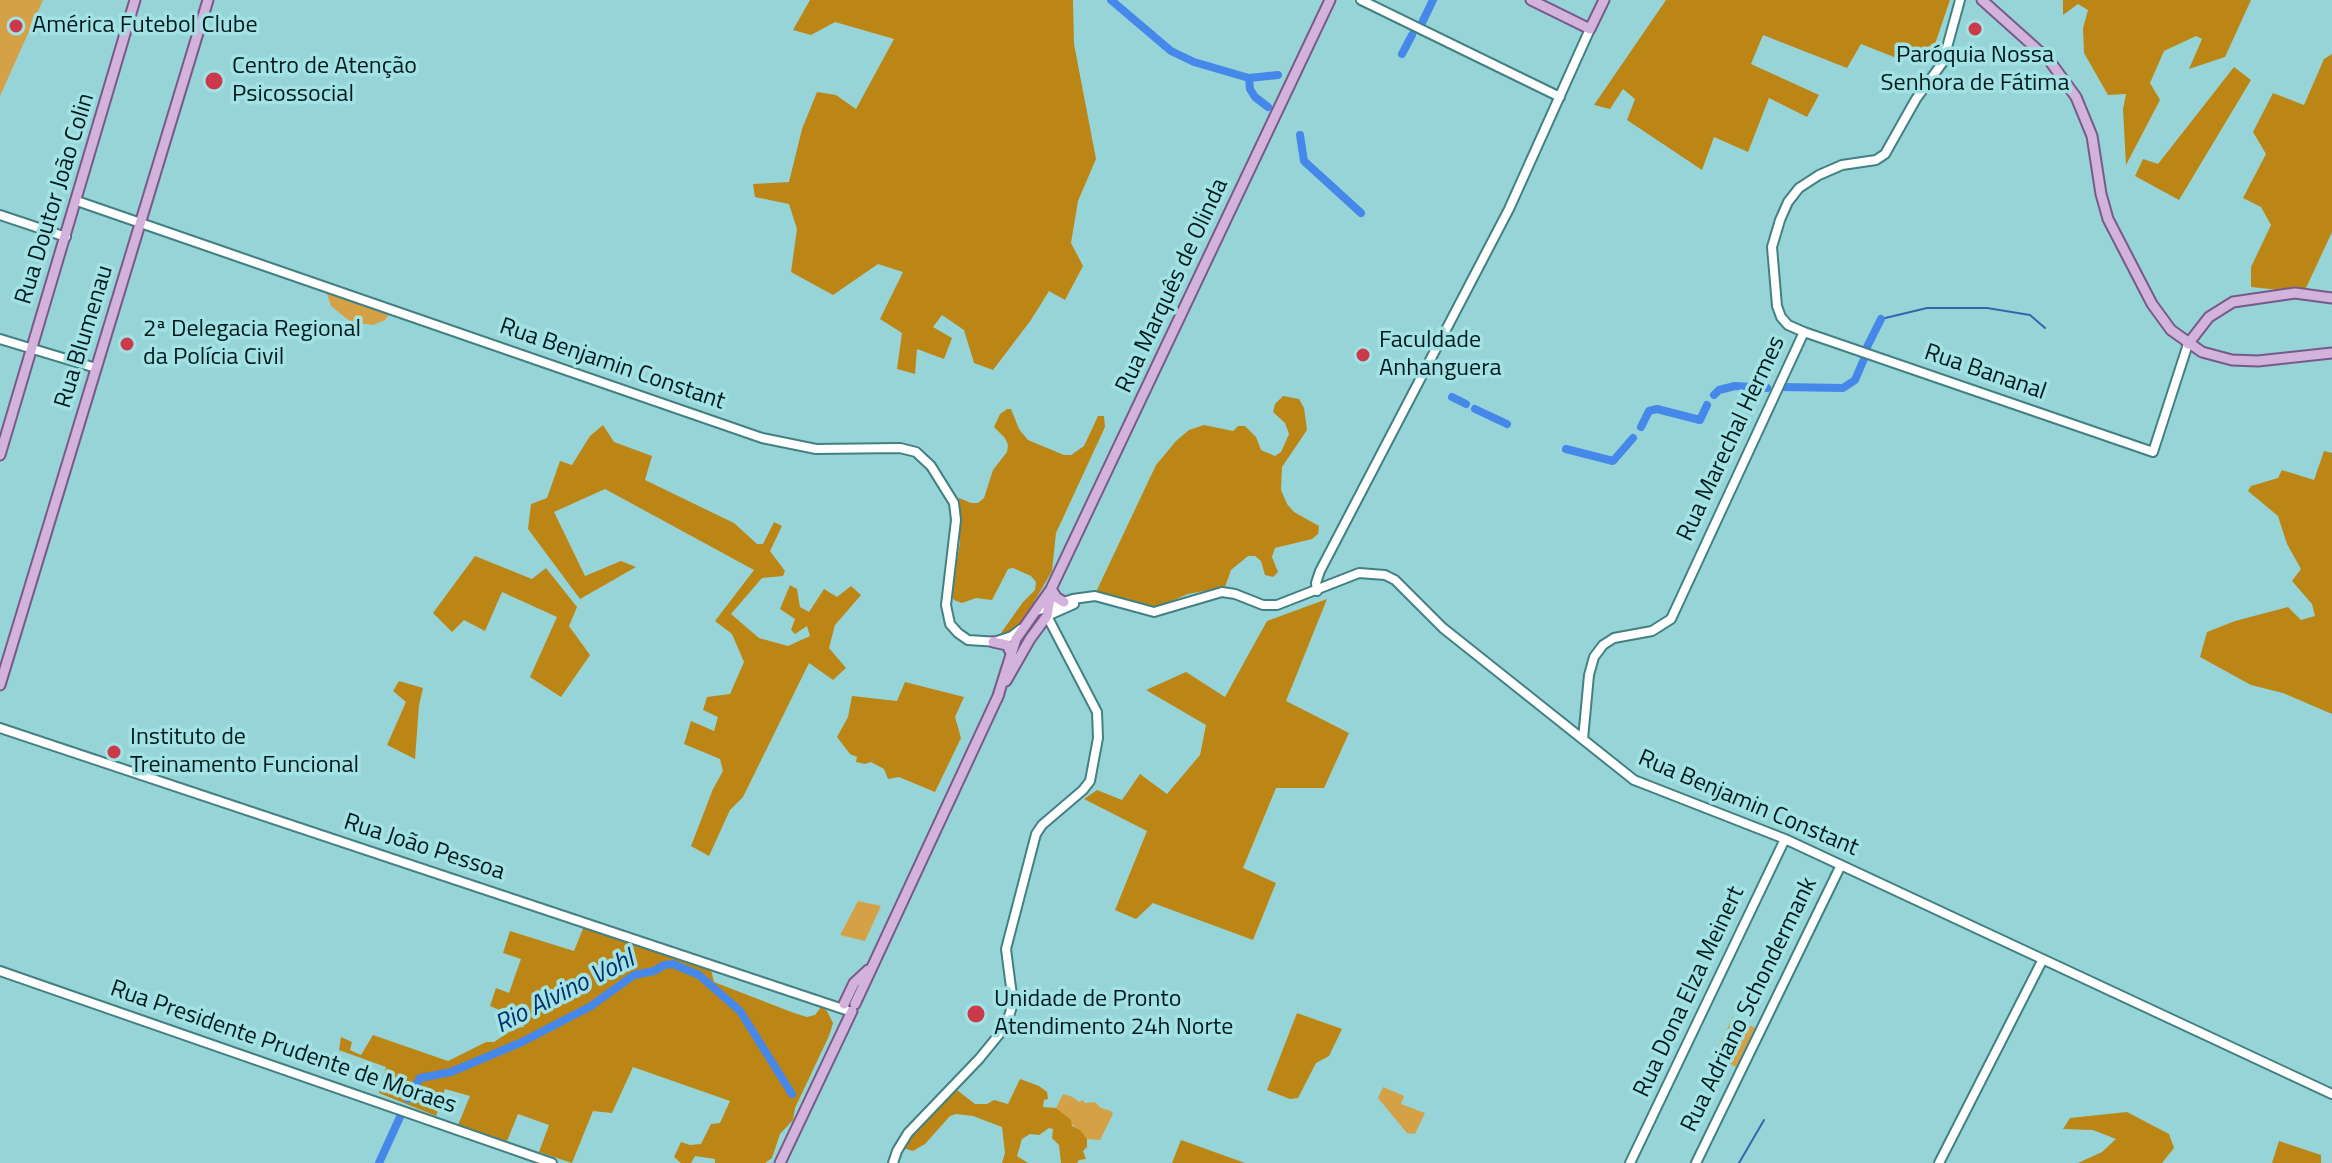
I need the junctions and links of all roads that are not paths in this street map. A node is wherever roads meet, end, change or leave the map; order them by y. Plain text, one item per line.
1 (135, 0) edge
2 (208, 0) edge
3 (1330, 0) edge
4 (1361, 0) edge
5 (1531, 0) edge
6 (1604, 0) edge
7 (1982, 0) edge
8 (1988, 0) edge
9 (1960, 2) edge
10 (1995, 11) junction
11 (1590, 29) junction
12 (1560, 97) junction
13 (77, 201) junction
14 (0, 215) edge
15 (140, 223) junction
16 (66, 237) junction
17 (2332, 298) edge
18 (1804, 332) junction
19 (0, 339) edge
20 (2188, 344) junction
21 (32, 349) junction
22 (2332, 353) edge
23 (96, 368) junction
24 (0, 455) edge
25 (1051, 589) junction
26 (1317, 591) junction
27 (1089, 596) junction
28 (1064, 602) junction
29 (1036, 611) junction
30 (1043, 620) junction
31 (1024, 627) junction
32 (1016, 639) junction
33 (993, 642) junction
34 (1011, 653) junction
35 (0, 685) edge
36 (997, 699) junction
37 (0, 728) edge
38 (1583, 739) junction
39 (1785, 839) junction
40 (1841, 865) junction
41 (2043, 959) junction
42 (0, 971) edge
43 (847, 1007) junction
44 (2332, 1094) edge
45 (552, 1163) edge
46 (780, 1163) edge
47 (893, 1163) edge
48 (1630, 1163) edge
49 (1696, 1163) edge
50 (1939, 1163) edge

1 - 13 main road, Rua Doutor João Colin
2 - 15 main road, Rua Blumenau
3 - 25 main road, Rua Marquês de Olinda
4 - 12 main road
5 - 11 main road
6 - 11 main road
7 - 10 main road
8 - 10 main road
9 - 18 main road, Rua Marechal Hermes
10 - 20 main road
11 - 12 main road
12 - 26 main road
13 - 15 main road, Rua Benjamin Constant
13 - 16 main road, Rua Doutor João Colin
14 - 16 main road
15 - 23 main road, Rua Blumenau
15 - 33 main road, Rua Benjamin Constant
16 - 21 main road, Rua Doutor João Colin
17 - 20 main road
18 - 20 main road, Rua Bananal
18 - 38 main road, Rua Marechal Hermes
19 - 21 main road
20 - 22 main road
21 - 23 main road
21 - 24 main road, Rua Doutor João Colin
23 - 35 main road, Rua Blumenau
25 - 28 main road
25 - 29 main road, Rua Marquês de Olinda
25 - 30 main road, Rua Marquês de Olinda
26 - 27 main road, Rua Benjamin Constant
26 - 38 main road, Rua Benjamin Constant
27 - 28 main road, Rua Benjamin Constant
27 - 30 main road, Rua Benjamin Constant
28 - 30 main road, Rua Benjamin Constant
29 - 30 main road
29 - 31 main road, Rua Marquês de Olinda
30 - 31 main road
30 - 32 main road, Rua Benjamin Constant
30 - 36 main road, Rua Marquês de Olinda
30 - 47 main road
31 - 32 main road, Rua Marquês de Olinda
31 - 33 main road
32 - 33 main road, Rua Benjamin Constant
32 - 34 main road, Rua Marquês de Olinda
33 - 34 main road
34 - 36 main road, Rua Marquês de Olinda
36 - 43 main road, Rua Marquês de Olinda
37 - 43 main road, Rua João Pessoa
38 - 39 main road, Rua Benjamin Constant
39 - 40 main road, Rua Benjamin Constant
39 - 48 main road, Rua Dona Elza Meinert
40 - 41 main road, Rua Benjamin Constant
40 - 49 main road, Rua Adriano Schondermank
41 - 44 main road, Rua Benjamin Constant
41 - 50 main road
42 - 45 main road, Rua Presidente Prudente de Moraes
43 - 46 main road, Rua Marquês de Olinda

